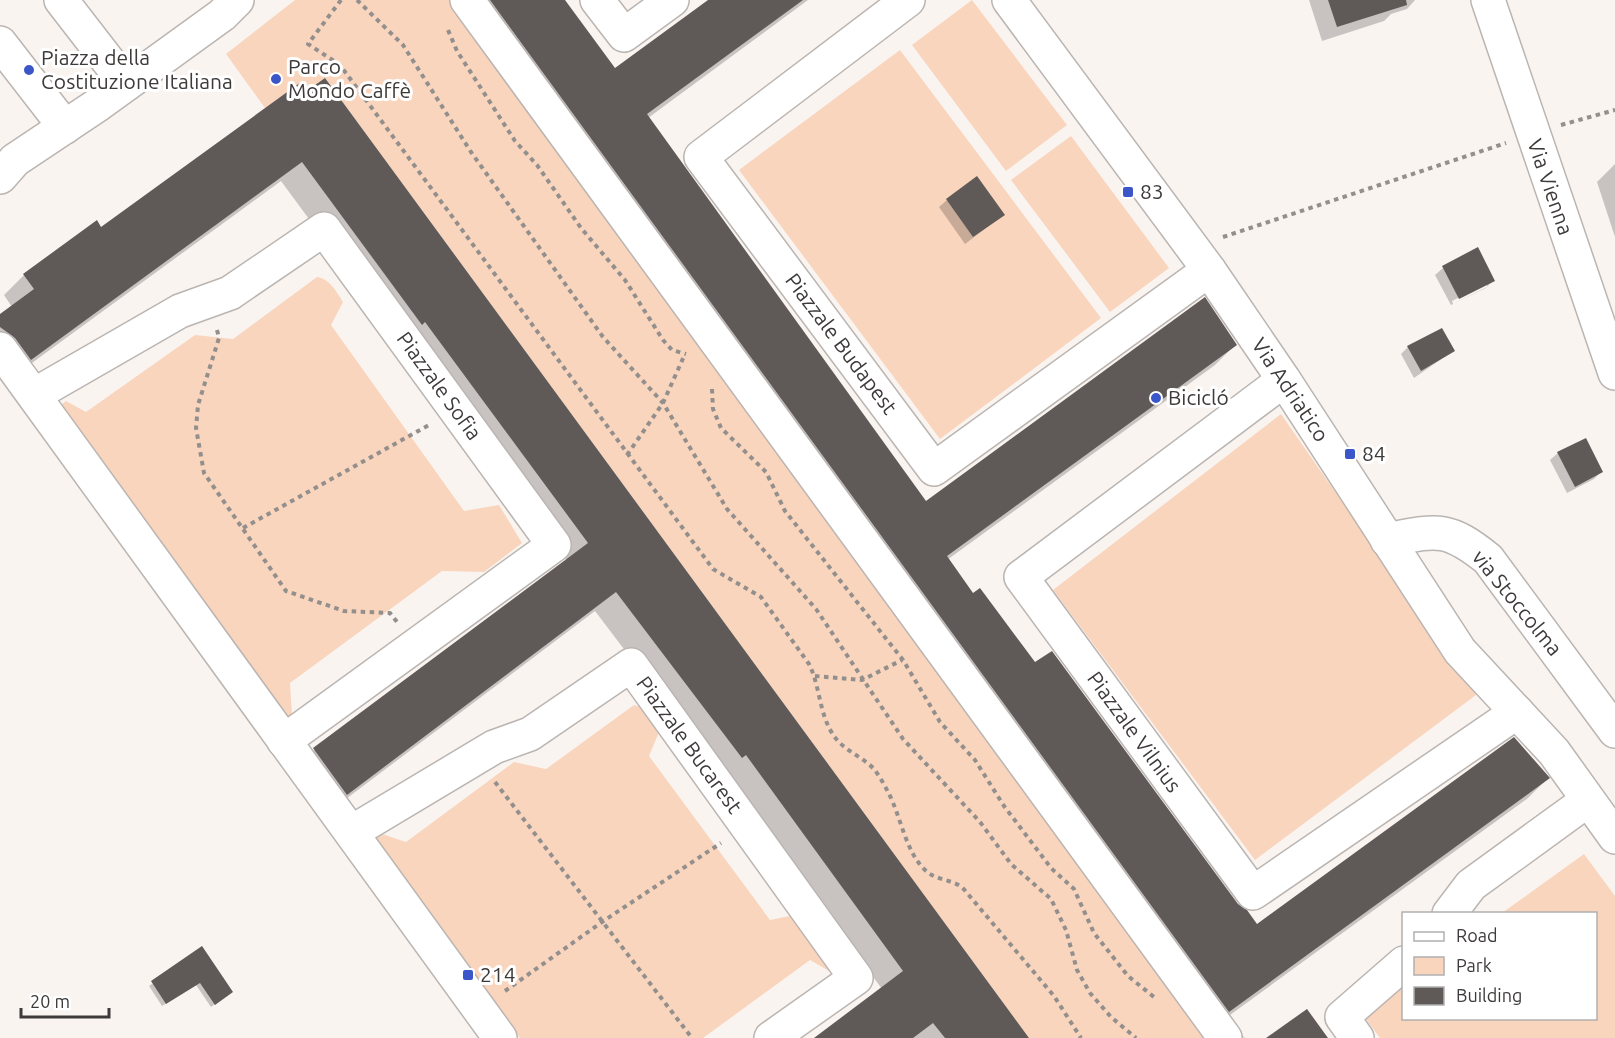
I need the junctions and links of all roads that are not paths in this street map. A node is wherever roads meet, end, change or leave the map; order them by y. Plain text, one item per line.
1 (61, 0) edge
2 (237, 0) edge
3 (467, 0) edge
4 (597, 0) edge
5 (672, 0) edge
6 (908, 0) edge
7 (1009, 0) edge
8 (1488, 0) edge
9 (0, 43) edge
10 (126, 84) junction
11 (65, 127) junction
12 (5, 167) edge
13 (1212, 255) junction
14 (0, 349) edge
15 (1615, 373) edge
16 (1284, 380) junction
17 (34, 395) junction
18 (1387, 540) junction
19 (1517, 712) junction
20 (1615, 731) edge
21 (284, 741) junction
22 (1588, 800) junction
23 (352, 832) junction
24 (1615, 837) edge
25 (1451, 912) edge
26 (1402, 965) edge
27 (500, 1038) edge
28 (771, 1038) edge
29 (1225, 1038) edge
30 (1357, 1038) edge

1 - 10 street
2 - 10 street
3 - 29 street
4 - 5 street
6 - 13 street, Piazzale Budapest
7 - 13 street, Via Adriatico
8 - 15 street, Via Vienna
9 - 11 street
10 - 11 street
11 - 12 street
13 - 16 street, Via Adriatico
14 - 17 street
16 - 18 street, Via Adriatico
16 - 19 street, Piazzale Vilnius
17 - 21 street
17 - 21 street, Piazzale Sofia
18 - 19 street, Via Adriatico
18 - 20 street, via Stoccolma
19 - 22 street, Via Adriatico
21 - 23 street
22 - 24 street, Via Adriatico
22 - 25 street
23 - 27 street
23 - 28 street, Piazzale Bucarest
26 - 30 street

